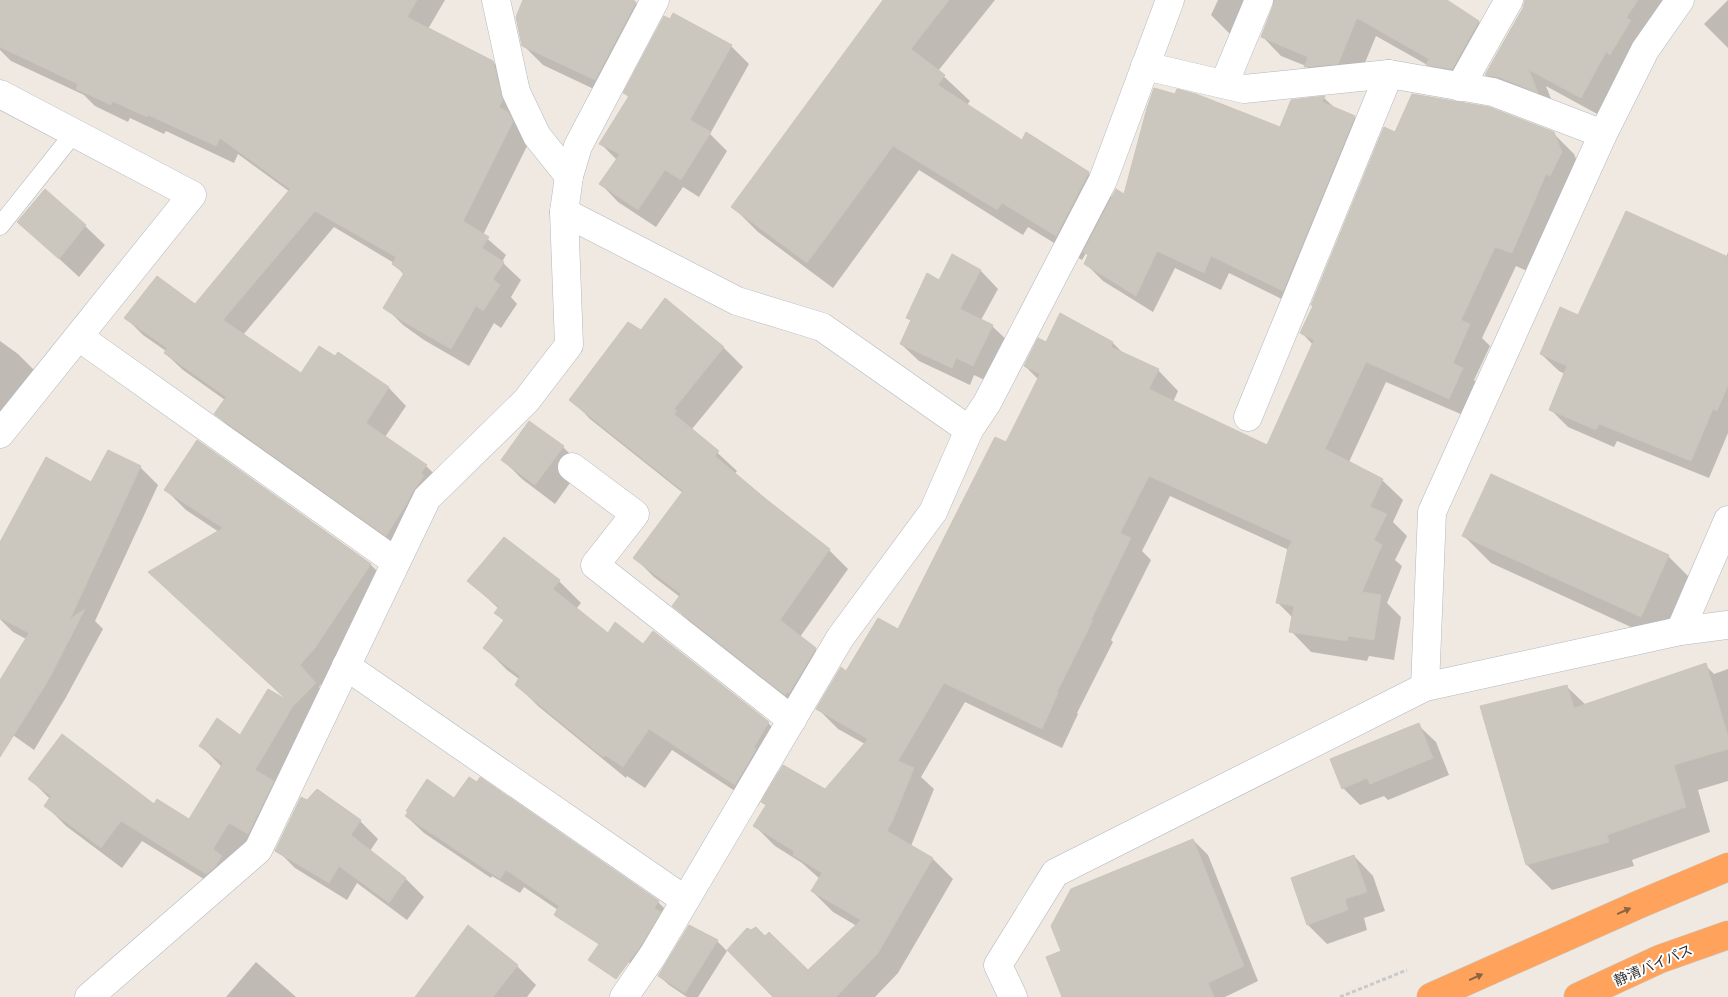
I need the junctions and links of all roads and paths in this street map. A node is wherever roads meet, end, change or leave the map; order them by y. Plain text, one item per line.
1 (496, 0) edge
2 (655, 0) edge
3 (1170, 0) edge
4 (1259, 0) edge
5 (1509, 0) edge
6 (1680, 0) edge
7 (1145, 66) junction
8 (1389, 74) junction
9 (1224, 84) junction
10 (1460, 87) junction
11 (0, 94) edge
12 (74, 133) junction
13 (1603, 134) junction
14 (569, 176) junction
15 (564, 212) junction
16 (0, 226) edge
17 (79, 337) junction
18 (1248, 417) dead end
19 (969, 430) junction
20 (0, 434) edge
21 (572, 467) dead end
22 (1728, 520) edge
23 (396, 562) junction
24 (1728, 625) edge
25 (1680, 631) junction
26 (346, 666) junction
27 (1426, 687) junction
28 (792, 720) junction
29 (1728, 867) edge
30 (685, 900) junction
31 (1728, 935) edge
32 (1410, 969) dead end
33 (89, 997) edge
34 (624, 997) edge
35 (1012, 997) edge
36 (1340, 997) edge
37 (1431, 997) edge
38 (1578, 997) edge

1 - 14 street
2 - 14 street
3 - 7 street
4 - 9 street
5 - 10 street
6 - 13 street
7 - 9 street
7 - 19 street
8 - 9 street
8 - 10 street
8 - 18 street
10 - 13 street
11 - 12 street
12 - 16 lane
12 - 17 street
13 - 27 street
14 - 15 street
15 - 19 street
15 - 23 street
17 - 20 street
17 - 23 street
19 - 28 street
21 - 28 street
22 - 25 street
23 - 26 street
24 - 25 street
25 - 27 street
26 - 30 street
26 - 33 street
27 - 35 street
28 - 30 street
37 -> 29 highway
30 - 34 street
31 - 38 highway, 静清バイパス
32 - 36 path

